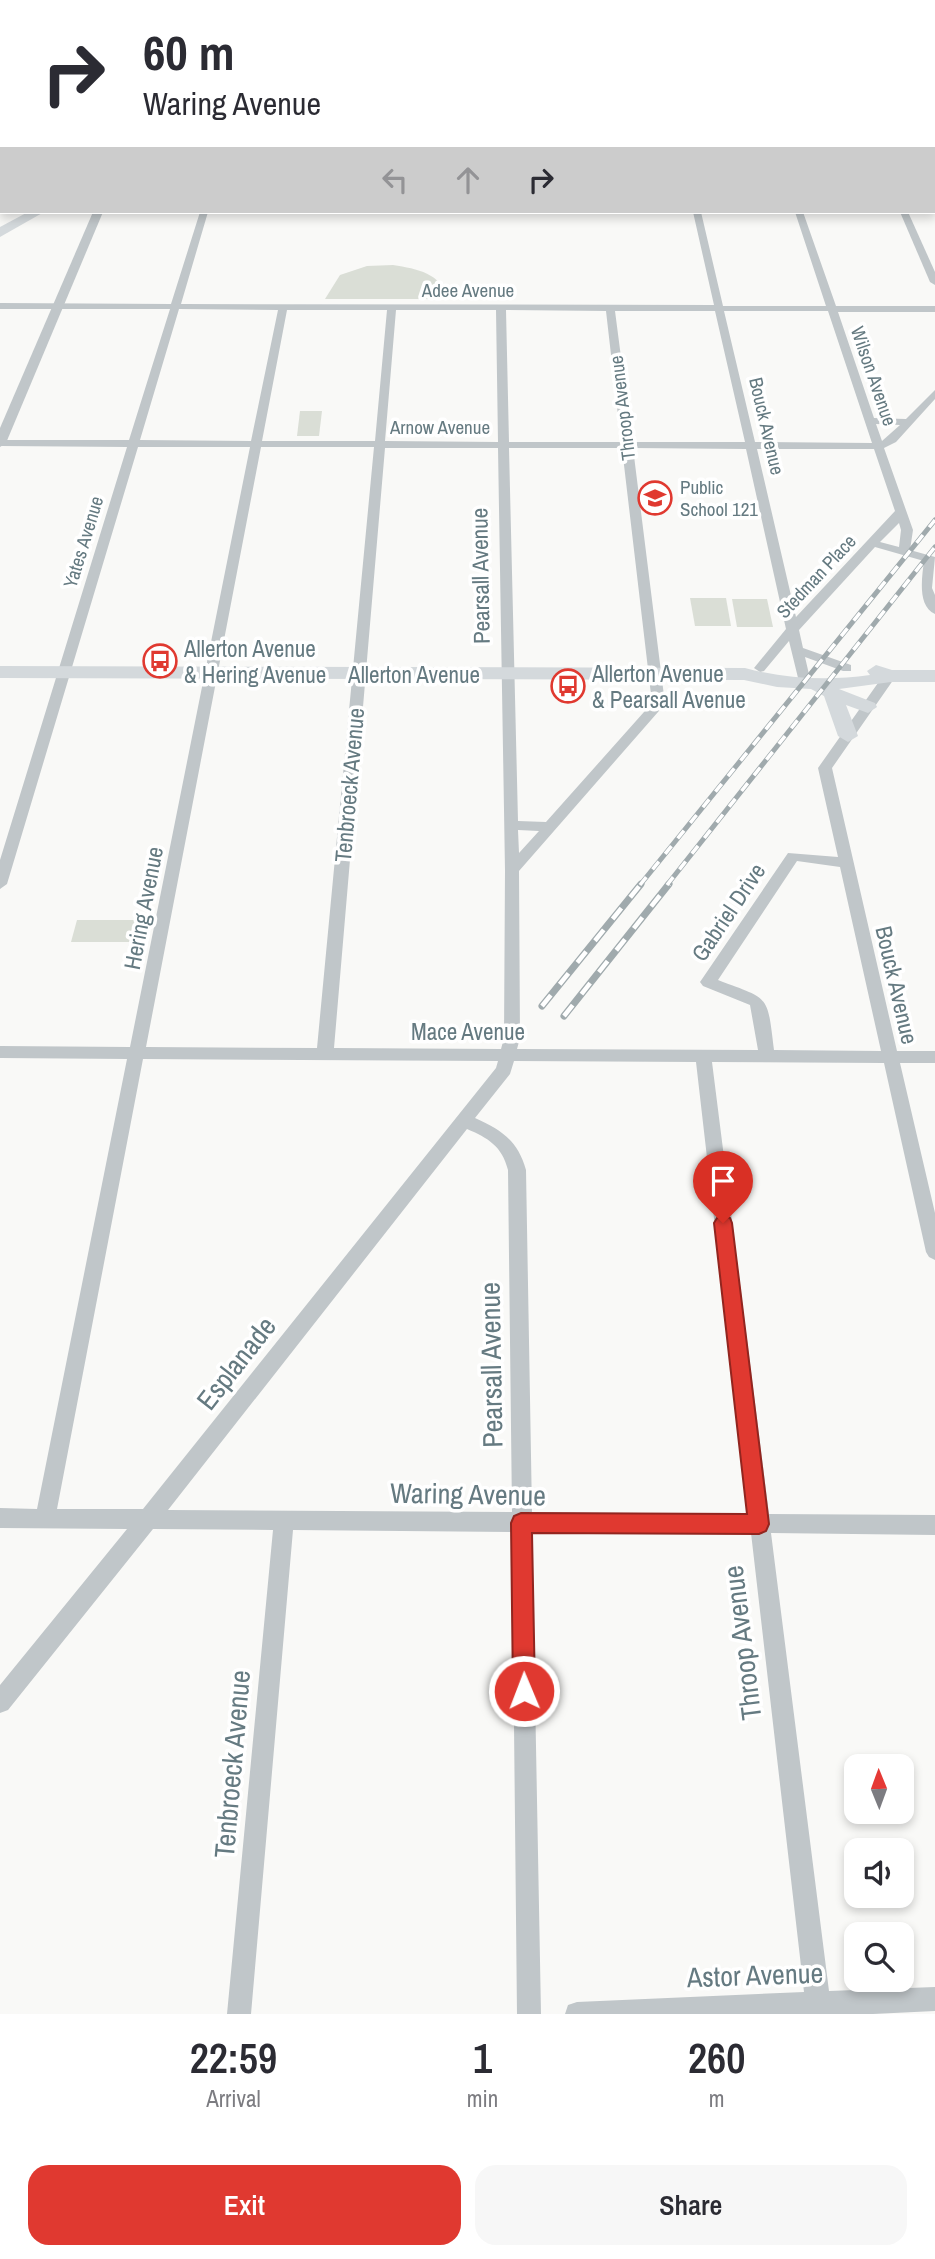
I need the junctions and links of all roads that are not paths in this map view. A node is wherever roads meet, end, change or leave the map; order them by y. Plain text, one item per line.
1 (33, 214) edge
2 (97, 214) edge
3 (203, 214) edge
4 (696, 214) edge
5 (800, 214) edge
6 (905, 214) edge
7 (0, 233) edge
8 (935, 282) edge
9 (0, 306) edge
10 (57, 306) junction
11 (177, 306) junction
12 (283, 307) junction
13 (392, 307) junction
14 (501, 307) junction
15 (610, 308) junction
16 (718, 308) junction
17 (832, 308) junction
18 (935, 309) edge
19 (935, 393) edge
20 (870, 421) junction
21 (909, 422) junction
22 (0, 443) edge
23 (133, 443) junction
24 (256, 444) junction
25 (380, 444) junction
26 (503, 445) junction
27 (627, 445) junction
28 (751, 445) junction
29 (879, 446) junction
30 (901, 511) junction
31 (873, 542) junction
32 (904, 552) junction
33 (932, 560) edge
34 (786, 598) junction
35 (819, 598) junction
36 (935, 610) edge
37 (793, 628) junction
38 (802, 667) junction
39 (752, 671) junction
40 (0, 672) edge
41 (64, 672) junction
42 (212, 673) junction
43 (359, 674) junction
44 (507, 674) junction
45 (654, 674) junction
46 (890, 676) junction
47 (935, 676) edge
48 (832, 693) junction
49 (868, 707) junction
50 (848, 736) junction
51 (510, 825) junction
52 (551, 827) junction
53 (846, 863) junction
54 (512, 870) junction
55 (0, 884) edge
56 (0, 1052) edge
57 (138, 1053) junction
58 (325, 1053) junction
59 (509, 1054) junction
60 (704, 1055) junction
61 (767, 1056) junction
62 (891, 1057) junction
63 (935, 1057) edge
64 (464, 1121) junction
65 (935, 1252) edge
66 (0, 1518) edge
67 (45, 1518) junction
68 (148, 1518) junction
69 (284, 1519) junction
70 (521, 1523) junction
71 (759, 1524) junction
72 (935, 1525) edge
73 (0, 1702) edge
74 (935, 1999) edge
75 (818, 2009) edge
76 (239, 2014) edge
77 (529, 2014) edge
78 (577, 2014) edge

1 - 7 main road
2 - 10 street
3 - 11 street, Yates Avenue
4 - 16 street, Bouck Avenue
5 - 17 street, Wilson Avenue
6 - 8 street
9 - 10 street, Adee Avenue
10 - 11 street, Adee Avenue
10 - 22 street
11 - 12 street, Adee Avenue
11 - 23 street, Yates Avenue
12 - 13 street, Adee Avenue
12 - 24 street, Hering Avenue
13 - 14 street, Adee Avenue
13 - 25 street, Tenbroeck Avenue
14 - 15 street, Adee Avenue
14 - 26 street, Pearsall Avenue
15 - 16 street, Adee Avenue
15 - 27 street, Throop Avenue
16 - 17 street, Adee Avenue
16 - 28 street, Bouck Avenue
17 - 18 street, Adee Avenue
17 - 20 street, Wilson Avenue
19 - 21 street
20 - 21 street
20 - 29 street, Wilson Avenue
21 - 29 street
22 - 23 street, Arnow Avenue
23 - 24 street, Arnow Avenue
23 - 41 street, Yates Avenue
24 - 25 street, Arnow Avenue
24 - 42 street, Hering Avenue
25 - 26 street, Arnow Avenue
25 - 43 street, Tenbroeck Avenue
26 - 27 street, Arnow Avenue
26 - 44 street, Pearsall Avenue
27 - 28 street, Arnow Avenue
27 - 45 street, Throop Avenue
28 - 29 street, Arnow Avenue
28 - 34 street, Bouck Avenue
29 - 30 street, Wilson Avenue
30 - 31 street, Stedman Place
30 - 32 street, Wilson Avenue
31 - 32 street
31 - 35 street, Stedman Place
32 - 33 street
33 - 36 street
34 - 35 street
34 - 37 street, Bouck Avenue
35 - 37 street, Stedman Place
37 - 38 street, Bouck Avenue
37 - 39 street, Stedman Place
38 - 39 main road, Allerton Avenue
38 - 46 main road, Allerton Avenue
38 - 46 main road, Allerton Avenue
38 - 48 main road
39 - 45 main road, Allerton Avenue
40 - 41 main road, Allerton Avenue
41 - 42 main road, Allerton Avenue
41 - 55 street, Yates Avenue
42 - 43 main road, Allerton Avenue
42 - 57 street, Hering Avenue
43 - 44 main road, Allerton Avenue
43 - 58 street, Tenbroeck Avenue
44 - 45 main road, Allerton Avenue
44 - 51 street, Pearsall Avenue
45 - 52 street
46 - 47 main road, Allerton Avenue
46 - 49 street
48 - 49 main road
48 - 50 main road
49 - 50 street
50 - 53 street, Bouck Avenue
51 - 52 street
51 - 54 street, Pearsall Avenue
52 - 54 street
53 - 61 street, Gabriel Drive
53 - 62 street, Bouck Avenue
54 - 59 street, Pearsall Avenue
56 - 57 street, Mace Avenue
57 - 58 street, Mace Avenue
57 - 67 street, Hering Avenue
58 - 59 street, Mace Avenue
59 - 60 street, Mace Avenue
59 - 64 street, Esplanade
60 - 61 street, Mace Avenue
60 - 71 street, Throop Avenue
61 - 62 street, Mace Avenue
62 - 63 street, Mace Avenue
62 - 65 street, Bouck Avenue
64 - 68 street, Esplanade
64 - 70 street, Pearsall Avenue
66 - 67 street, Waring Avenue
67 - 68 street, Waring Avenue
68 - 69 street, Waring Avenue
68 - 73 street, Esplanade
69 - 70 street, Waring Avenue
69 - 76 street, Tenbroeck Avenue
70 - 71 street, Waring Avenue
70 - 77 street, Pearsall Avenue
71 - 72 street, Waring Avenue
71 - 75 street, Throop Avenue
74 - 75 street, Astor Avenue
75 - 78 street, Astor Avenue

